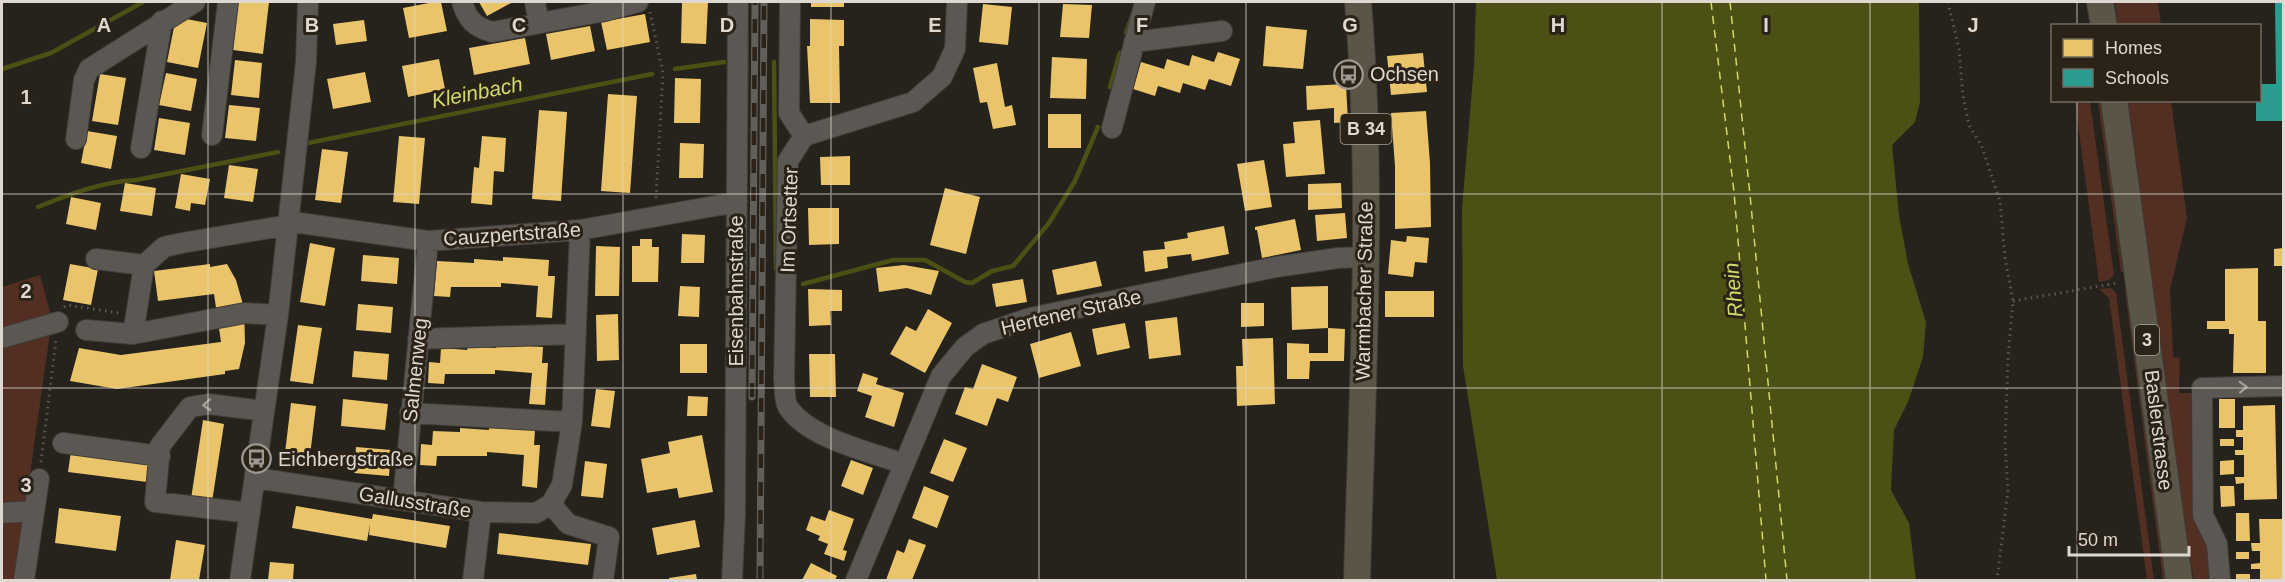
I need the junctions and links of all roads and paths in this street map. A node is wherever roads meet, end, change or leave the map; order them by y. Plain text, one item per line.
1 (195, 2) edge
2 (228, 2) edge
3 (308, 2) edge
4 (462, 2) edge
5 (535, 2) edge
6 (638, 2) edge
7 (648, 2) edge
8 (738, 2) edge
9 (790, 2) edge
10 (957, 2) edge
11 (1145, 2) edge
12 (1359, 2) edge
13 (1948, 2) edge
14 (2100, 2) edge
15 (604, 6) edge
16 (162, 21) junction
17 (539, 24) junction
18 (2104, 24) edge
19 (1221, 31) dead end
20 (1134, 42) junction
21 (2114, 102) edge
22 (1112, 128) dead end
23 (212, 135) dead end
24 (804, 135) junction
25 (76, 139) dead end
26 (141, 148) dead end
27 (737, 202) junction
28 (655, 218) junction
29 (287, 224) junction
30 (580, 230) junction
31 (428, 241) junction
32 (1366, 258) junction
33 (96, 259) dead end
34 (144, 265) junction
35 (2139, 280) junction
36 (2013, 301) junction
37 (278, 315) junction
38 (59, 316) junction
39 (134, 325) junction
40 (86, 330) dead end
41 (576, 334) junction
42 (2, 338) edge
43 (418, 339) junction
44 (2283, 386) edge
45 (264, 411) junction
46 (410, 413) junction
47 (572, 422) junction
48 (63, 443) dead end
49 (159, 456) junction
50 (904, 464) junction
51 (255, 478) junction
52 (39, 479) joint
53 (403, 500) junction
54 (551, 504) junction
55 (34, 511) junction
56 (480, 512) junction
57 (2, 513) edge
58 (250, 513) junction
59 (24, 580) edge
60 (240, 580) edge
61 (473, 580) edge
62 (603, 580) edge
63 (732, 580) edge
64 (856, 580) edge
65 (1357, 580) edge
66 (1997, 580) edge
67 (2179, 580) edge
68 (2220, 580) edge

1 - 16 street
2 - 23 street
3 - 29 street
4 - 17 street
5 - 17 street
6 - 15 street
7 - 28 path
8 - 27 street, Eisenbahnstraße
9 - 24 street
10 - 24 street
11 - 20 street
12 - 32 main road, Warmbacher Straße / B 34
13 - 36 path
14 - 18 main road
15 - 17 street
16 - 25 street
16 - 26 street
19 - 20 street
20 - 22 street
21 - 35 main road, Baslerstrasse / 3
24 - 50 street, Im Ortsetter
27 - 28 street, Cauzpertstraße
27 - 63 street, Eisenbahnstraße
28 - 30 street, Cauzpertstraße
29 - 31 street, Cauzpertstraße
29 - 34 street
29 - 37 street
30 - 31 street, Cauzpertstraße
30 - 41 street
31 - 43 street, Salmenweg
32 - 50 street, Hertener Straße
32 - 65 main road, Warmbacher Straße / B 34
33 - 34 street
34 - 39 street
35 - 36 path
35 - 67 main road, Baslerstrasse / 3
36 - 66 path
37 - 39 street
37 - 45 street
38 - 39 path
38 - 42 street
38 - 52 path
39 - 40 street
41 - 43 street
41 - 47 street
43 - 46 street, Salmenweg
68 -> 44 street
45 -> 49 street
45 - 51 street
46 - 47 street
46 - 53 street, Salmenweg
47 - 54 street
48 - 49 street
49 - 58 street
50 - 64 street, Hertener Straße
51 - 53 street, Gallusstraße
51 - 58 street
52 - 55 street
53 - 56 street, Gallusstraße
54 - 56 street, Gallusstraße
54 - 62 street
55 - 57 street
55 - 59 street
56 - 61 street
58 - 60 street

